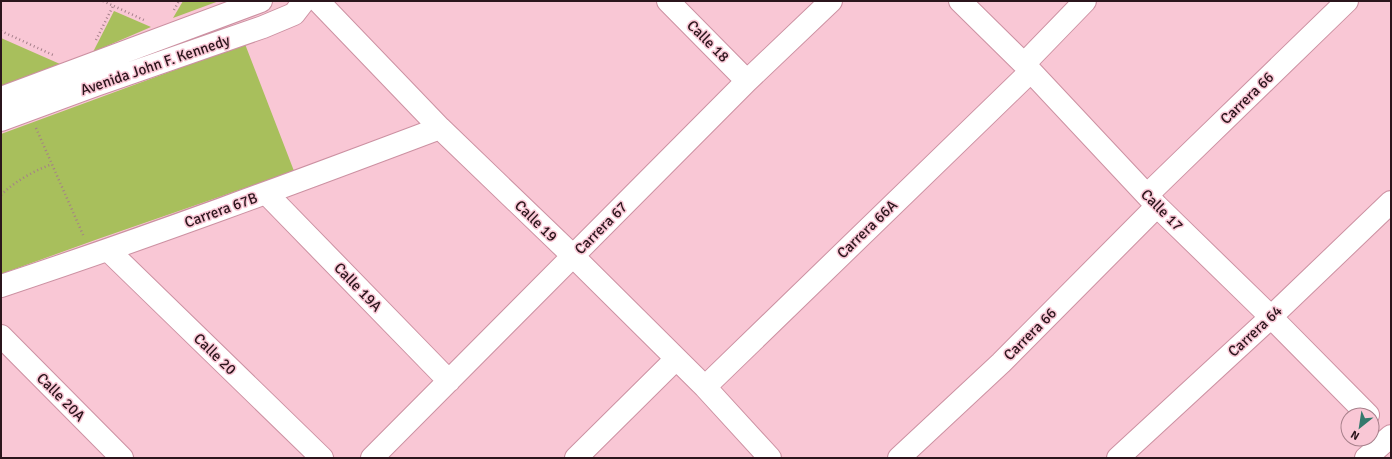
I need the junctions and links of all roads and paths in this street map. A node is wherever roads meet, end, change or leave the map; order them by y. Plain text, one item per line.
1 (103, 1) edge
2 (261, 1) edge
3 (304, 1) edge
4 (318, 1) edge
5 (668, 1) edge
6 (831, 1) edge
7 (960, 1) edge
8 (1085, 1) edge
9 (1347, 1) edge
10 (113, 6) junction
11 (152, 23) dead end
12 (1, 31) edge
13 (96, 40) dead end
14 (81, 68) junction
15 (1027, 68) junction
16 (747, 80) junction
17 (1, 98) edge
18 (28, 110) junction
19 (1, 120) edge
20 (440, 128) junction
21 (52, 164) junction
22 (267, 194) junction
23 (1, 195) edge
24 (1152, 201) junction
25 (1391, 202) edge
26 (100, 253) junction
27 (573, 256) junction
28 (1, 286) edge
29 (1271, 317) junction
30 (1, 336) edge
31 (676, 359) junction
32 (449, 381) junction
33 (704, 387) junction
34 (1360, 407) edge
35 (1380, 427) edge
36 (1390, 437) edge
37 (122, 458) edge
38 (322, 458) edge
39 (372, 458) edge
40 (576, 458) edge
41 (770, 458) edge
42 (899, 458) edge
43 (1118, 458) edge
44 (1366, 458) edge

1 - 10 path
2 - 14 street, Avenida John F. Kennedy
3 - 18 street, Avenida John F. Kennedy
4 - 20 street, Calle 19
5 - 16 street, Calle 18
6 - 16 street, Carrera 67
7 - 15 street, Calle 17
8 - 15 street, Carrera 66A
9 - 24 street, Carrera 66
10 - 11 path
10 - 13 path
12 - 14 path
14 - 17 street, Avenida John F. Kennedy
15 - 24 street, Calle 17
15 - 33 street, Carrera 66A
16 - 27 street, Carrera 67
18 - 19 street, Avenida John F. Kennedy
18 - 21 path
20 - 22 street, Carrera 67B
20 - 27 street, Calle 19
21 - 23 path
21 - 26 path
22 - 26 street, Carrera 67B
22 - 32 street, Calle 19A
24 - 29 street, Calle 17
24 - 42 street, Carrera 66
25 - 29 street, Carrera 64
26 - 28 street, Carrera 67B
26 - 38 street, Calle 20
27 - 31 street, Calle 19
27 - 32 street, Carrera 67
29 - 34 street, Calle 17
29 - 43 street, Carrera 64
30 - 37 street, Calle 20A
31 - 33 street, Calle 19
31 - 40 street
32 - 39 street, Carrera 67
33 - 41 street, Calle 19
35 - 36 street
36 - 44 street

